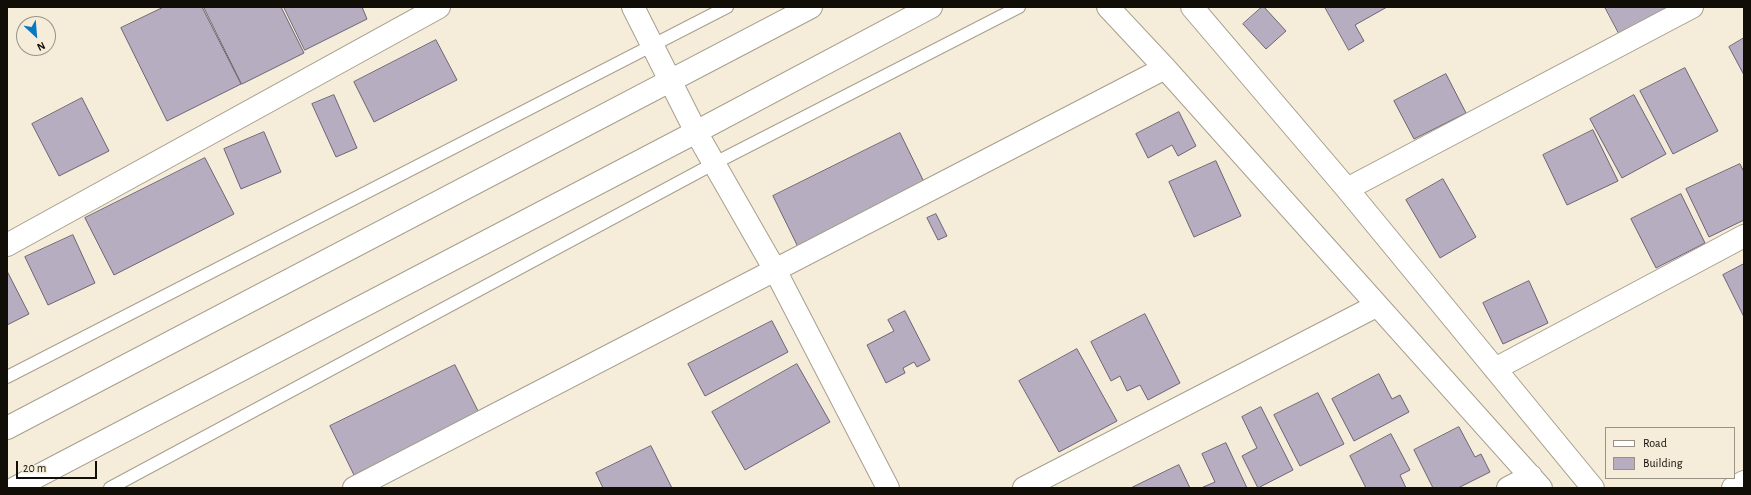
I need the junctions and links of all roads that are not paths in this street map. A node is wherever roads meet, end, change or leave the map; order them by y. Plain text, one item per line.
1 (439, 7) edge
2 (633, 7) edge
3 (727, 7) edge
4 (811, 7) edge
5 (931, 7) edge
6 (1019, 7) edge
7 (1108, 7) edge
8 (1192, 7) edge
9 (1692, 7) edge
10 (653, 46) junction
11 (1165, 68) junction
12 (671, 81) junction
13 (696, 132) junction
14 (713, 164) junction
15 (1347, 189) junction
16 (1744, 236) edge
17 (7, 245) edge
18 (775, 270) junction
19 (1376, 306) junction
20 (1496, 369) junction
21 (7, 377) edge
22 (7, 428) edge
23 (1536, 482) edge
24 (1744, 482) edge
25 (14, 488) edge
26 (110, 488) edge
27 (354, 488) edge
28 (888, 488) edge
29 (1024, 488) edge
30 (1508, 488) edge
31 (1594, 488) edge
32 (1733, 488) edge

1 - 17 street
2 - 10 street
3 - 10 lane
4 - 12 street
5 - 13 street
6 - 14 lane
7 - 11 street
8 - 15 street
9 - 15 street
10 - 12 street
10 - 21 lane
11 - 18 street
11 - 19 street
12 - 13 street
12 - 22 street
13 - 14 street
13 - 25 street
14 - 18 street
14 - 26 lane
15 - 20 street
16 - 20 street
18 - 27 street
18 - 28 street
19 - 23 street
19 - 29 street
20 - 31 street
23 - 30 street
24 - 32 street

